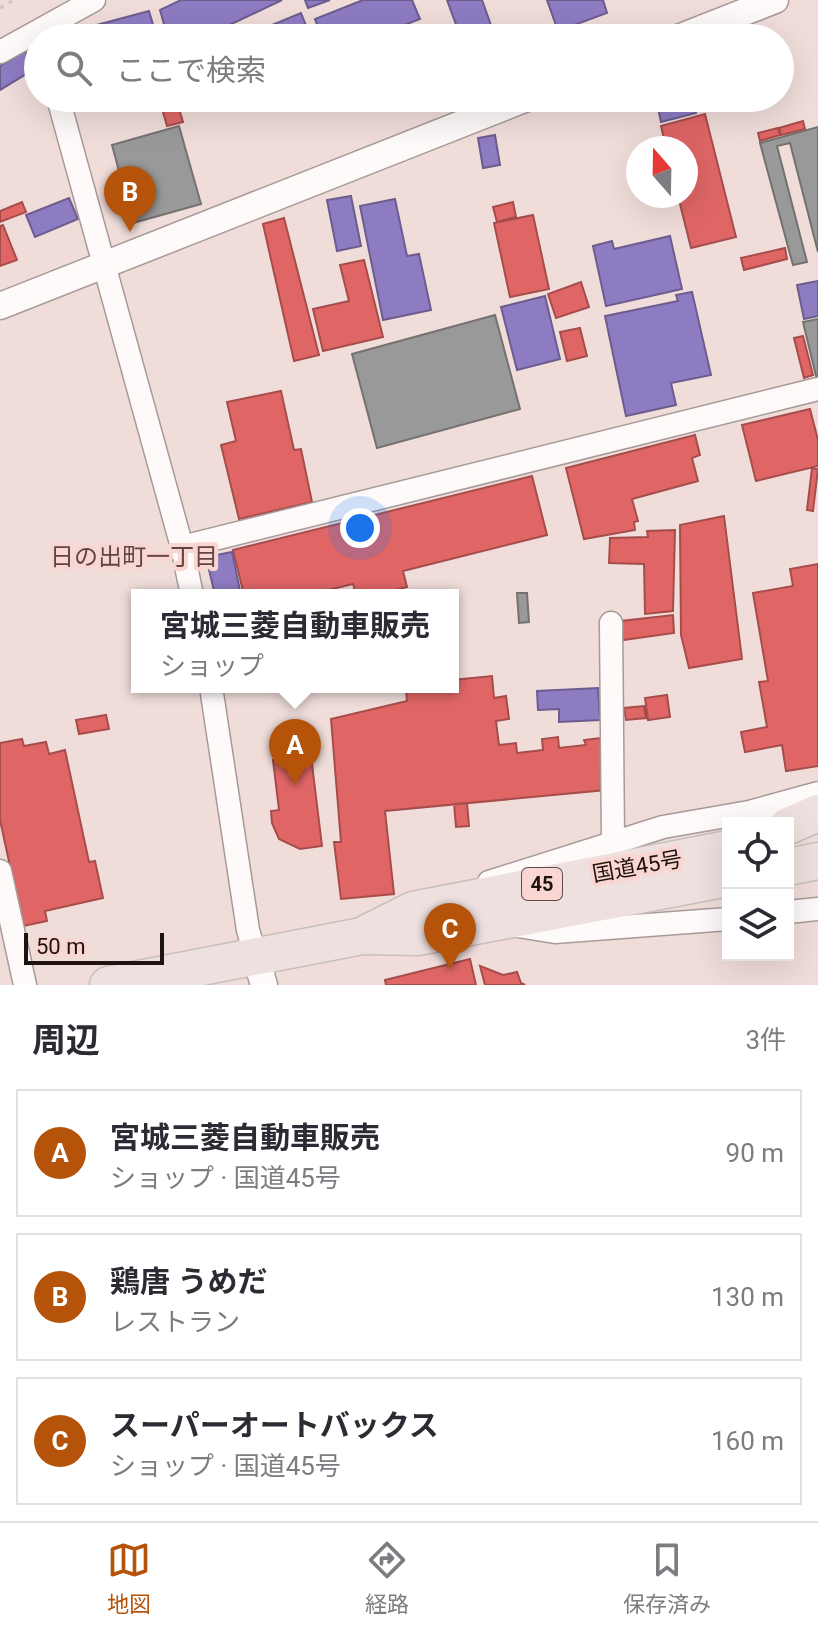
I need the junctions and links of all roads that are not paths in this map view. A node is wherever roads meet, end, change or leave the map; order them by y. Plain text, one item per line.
1 (94, 0) edge
2 (775, 0) edge
3 (56, 24) edge
4 (714, 24) edge
5 (24, 41) edge
6 (0, 52) edge
7 (62, 112) edge
8 (492, 112) edge
9 (105, 265) junction
10 (0, 306) edge
11 (818, 389) edge
12 (182, 547) junction
13 (191, 589) edge
14 (611, 623) dead end
15 (212, 693) edge
16 (818, 793) edge
17 (818, 813) edge
18 (794, 823) edge
19 (818, 833) edge
20 (794, 837) edge
21 (613, 841) junction
22 (818, 861) edge
23 (722, 865) edge
24 (722, 865) edge
25 (794, 866) edge
26 (0, 871) edge
27 (818, 875) edge
28 (794, 876) edge
29 (818, 909) edge
30 (413, 910) junction
31 (794, 911) edge
32 (722, 919) edge
33 (493, 921) junction
34 (362, 936) junction
35 (260, 972) edge
36 (25, 985) edge
37 (108, 985) edge

1 - 3 street
2 - 4 street
5 - 6 street
7 - 9 street
8 - 9 street
9 - 10 street
9 - 12 street
11 - 12 street
12 - 13 street
14 - 21 street
15 - 35 street
16 - 21 street
17 - 18 highway
19 - 20 highway
21 - 30 street
22 - 25 highway
23 - 30 highway, 国道45号 / 45
24 - 33 highway, 国道45号 / 45
26 - 36 street
27 - 28 highway
29 - 31 street
30 - 34 highway, 国道45号 / 45
32 - 33 street
33 - 34 highway, 国道45号 / 45
34 - 35 highway, 国道45号 / 45
35 - 37 highway, 国道45号 / 45

